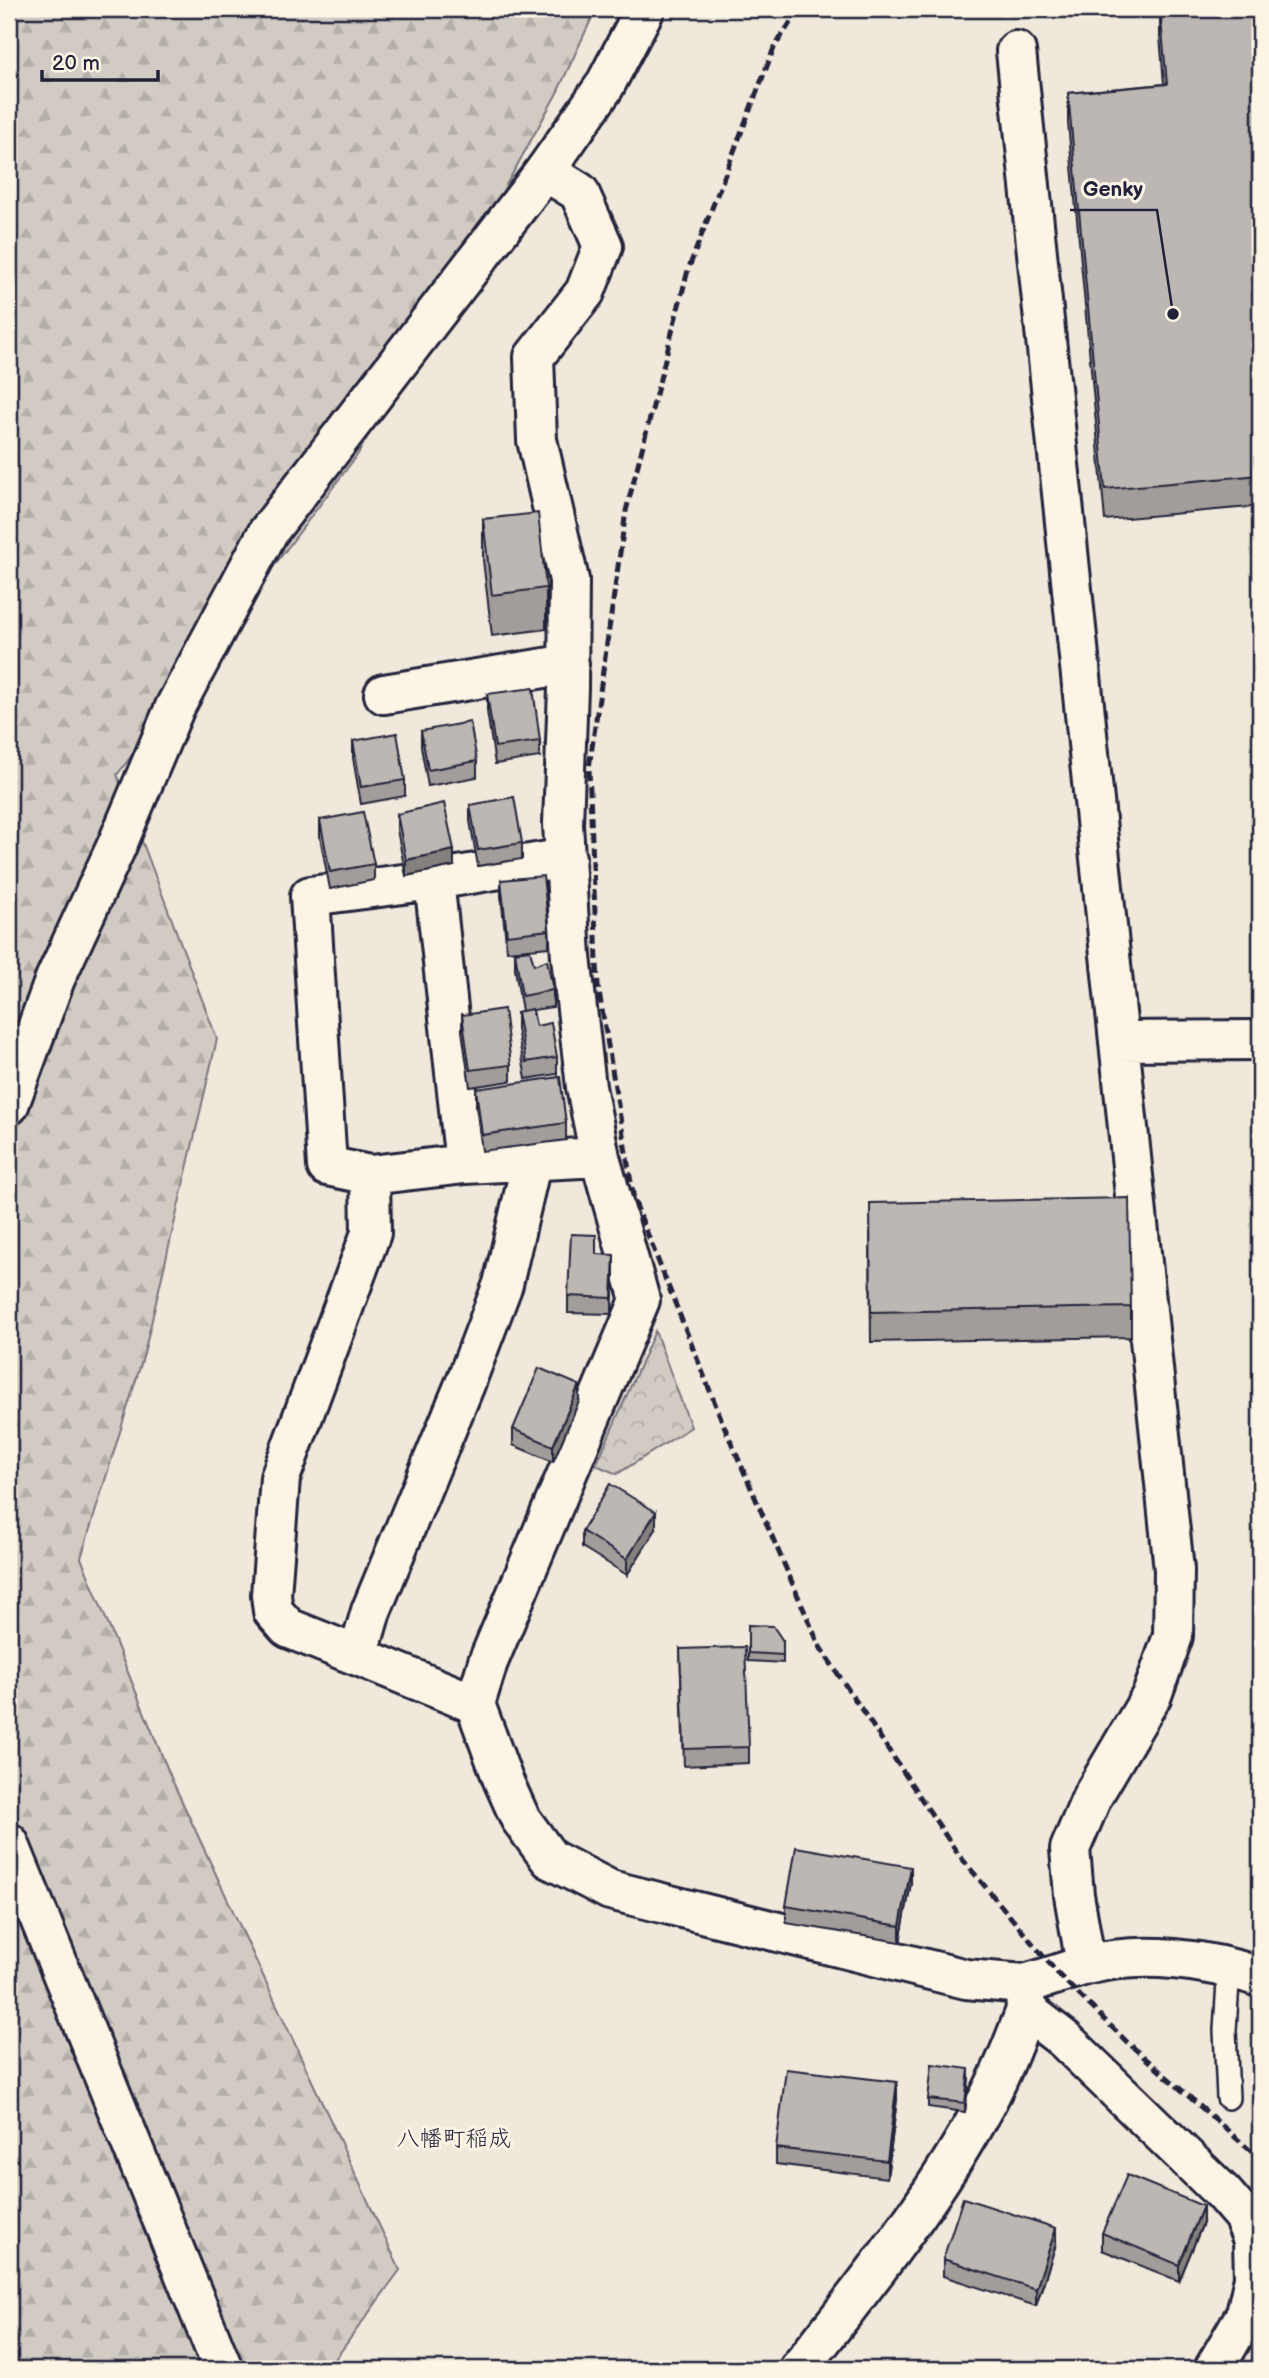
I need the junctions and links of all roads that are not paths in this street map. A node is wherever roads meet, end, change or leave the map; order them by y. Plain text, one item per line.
1 (645, 9) edge
2 (1016, 51) dead end
3 (545, 171) junction
4 (569, 664) junction
5 (384, 694) dead end
6 (566, 858) junction
7 (434, 880) junction
8 (1260, 1040) edge
9 (1119, 1041) junction
10 (9, 1105) edge
11 (600, 1157) junction
12 (532, 1160) junction
13 (465, 1164) junction
14 (370, 1175) junction
15 (358, 1656) junction
16 (475, 1704) junction
17 (9, 1843) edge
18 (1086, 1965) junction
19 (1244, 1972) edge
20 (1025, 1997) junction
21 (1228, 2098) dead end
22 (223, 2369) edge
23 (799, 2369) edge
24 (1214, 2369) edge

1 - 3 street
2 - 9 street
3 - 4 street
3 - 10 street
4 - 5 street
4 - 6 street
6 - 7 street
6 - 11 street
7 - 13 street
7 - 14 street
8 - 9 street
9 - 18 street
11 - 12 street
11 - 16 street
12 - 13 street
12 - 15 street
13 - 14 street
14 - 15 street
15 - 16 street
16 - 20 street
17 - 22 street
18 - 19 street
18 - 20 street
19 - 21 lane
20 - 23 street
20 - 24 street

